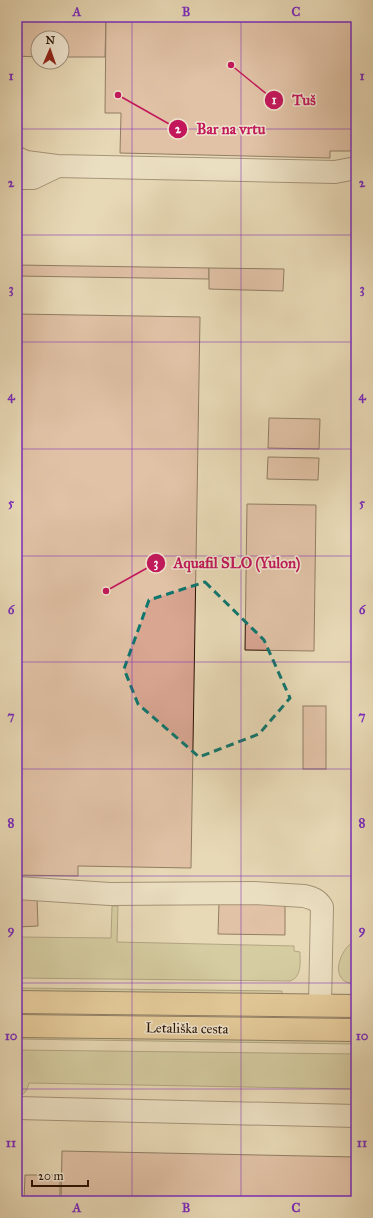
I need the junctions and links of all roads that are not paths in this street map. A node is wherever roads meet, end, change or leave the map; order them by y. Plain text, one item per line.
1 (19, 166) edge
2 (356, 168) edge
3 (17, 888) edge
4 (17, 1002) edge
5 (320, 1005) junction
6 (356, 1006) edge
7 (17, 1026) edge
8 (356, 1030) edge
9 (17, 1108) edge
10 (356, 1116) edge

1 - 2 lane
3 - 5 lane
4 - 5 main road, Letališka cesta
5 - 6 main road, Letališka cesta
7 - 8 main road, Letališka cesta
9 - 10 lane

